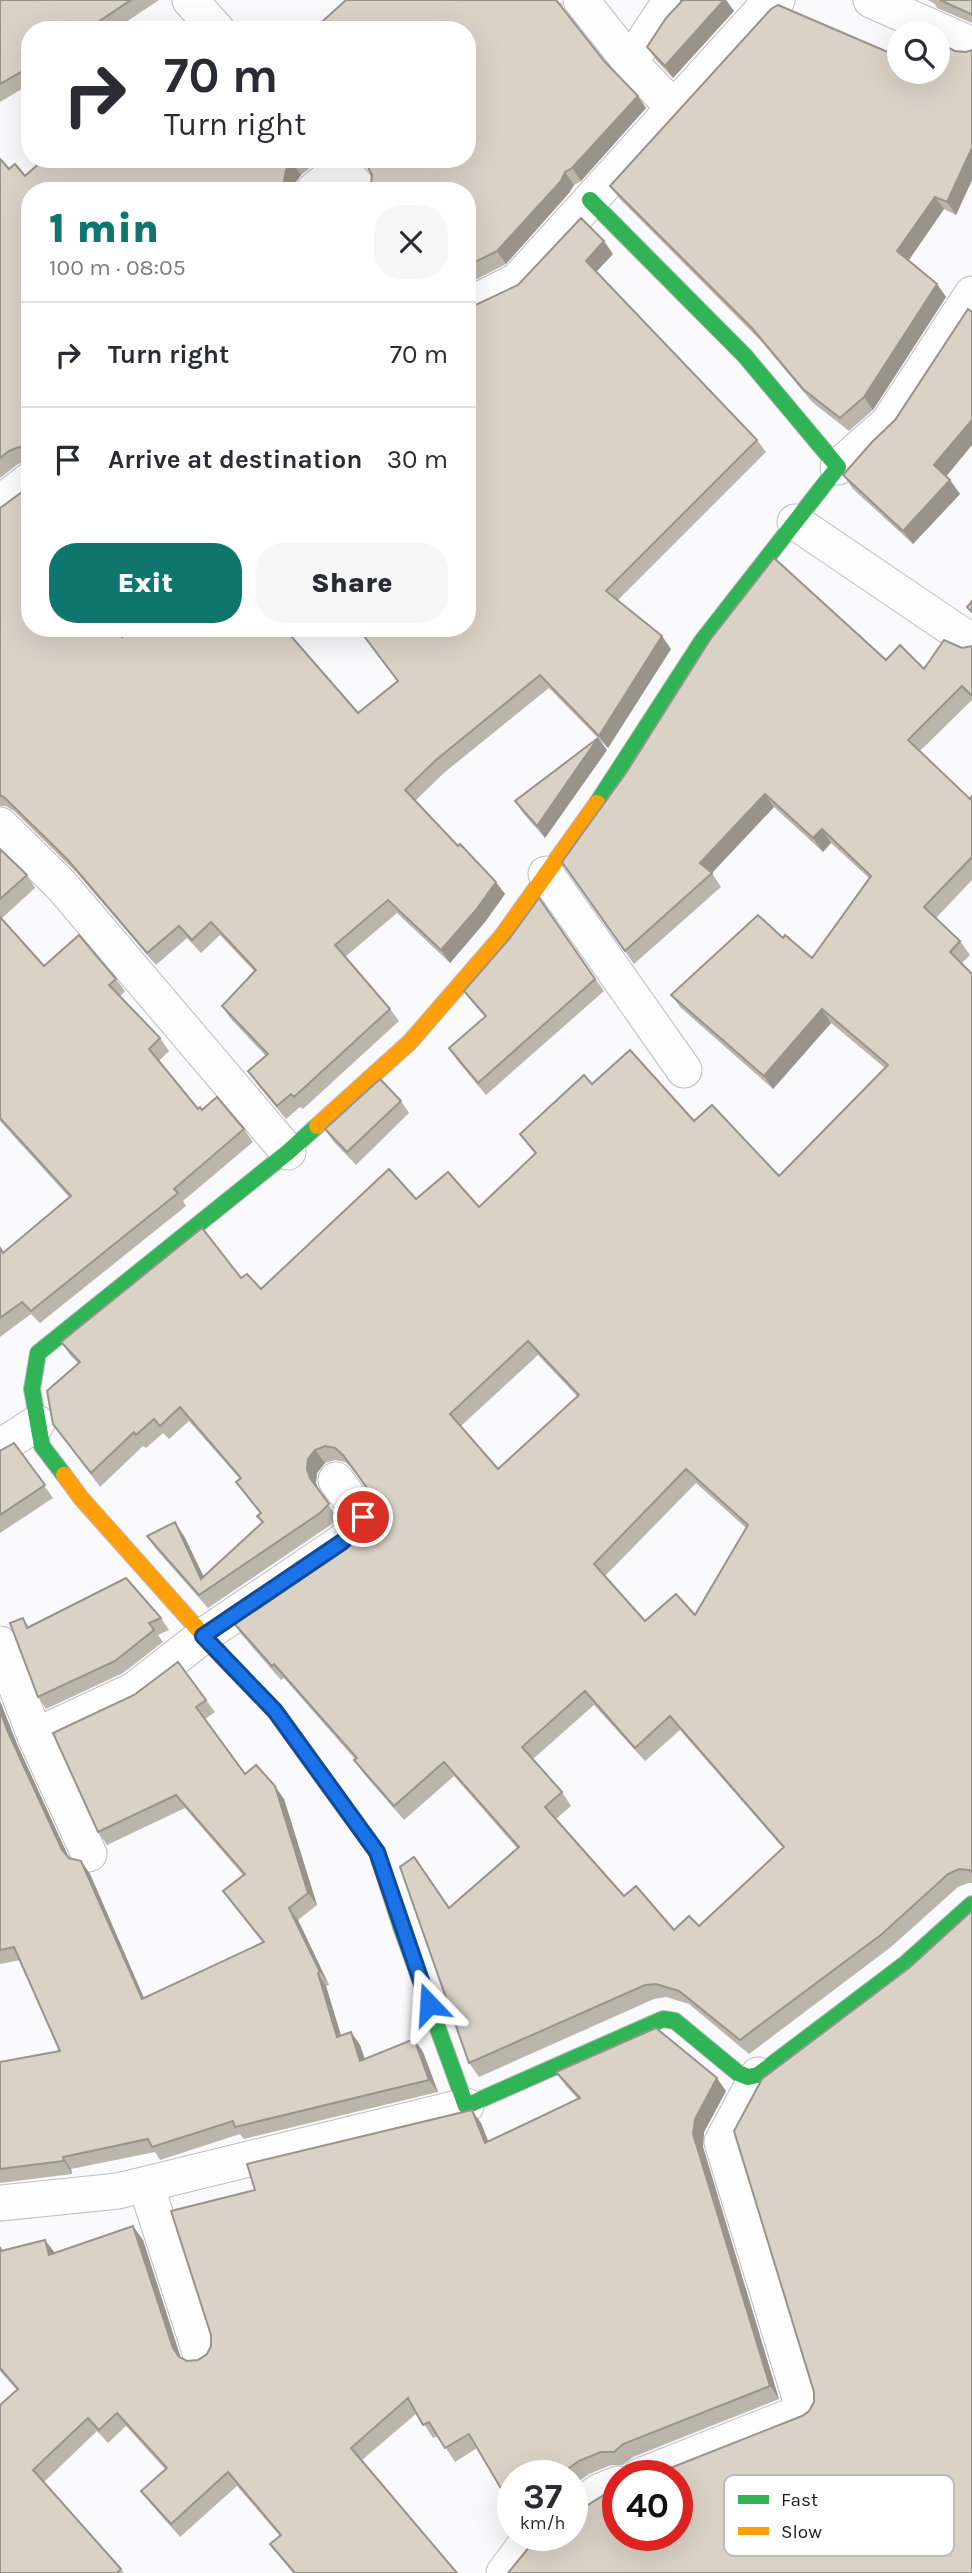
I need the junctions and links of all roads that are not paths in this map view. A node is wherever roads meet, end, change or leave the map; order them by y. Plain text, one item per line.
1 (190, 0) edge
2 (581, 0) edge
3 (671, 0) edge
4 (777, 0) edge
5 (871, 0) edge
6 (209, 21) edge
7 (972, 45) edge
8 (629, 62) junction
9 (674, 107) junction
10 (345, 173) edge
11 (329, 182) edge
12 (590, 200) junction
13 (972, 294) edge
14 (476, 302) edge
15 (838, 467) junction
16 (21, 487) edge
17 (0, 503) edge
18 (796, 522) junction
19 (972, 642) edge
20 (0, 825) edge
21 (546, 874) junction
22 (684, 1070) dead end
23 (288, 1152) junction
24 (37, 1423) junction
25 (0, 1447) edge
26 (336, 1480) dead end
27 (203, 1636) junction
28 (0, 1644) edge
29 (34, 1735) junction
30 (89, 1854) dead end
31 (972, 1904) edge
32 (758, 2075) junction
33 (466, 2106) junction
34 (146, 2185) junction
35 (0, 2203) edge
36 (201, 2355) edge
37 (680, 2460) edge
38 (520, 2551) edge
39 (504, 2573) edge

1 - 6 street
2 - 8 street
3 - 8 street
4 - 9 street
5 - 7 street
8 - 9 street
9 - 12 street
10 - 11 street
12 - 14 street
12 - 15 street
13 - 15 street
15 - 18 street
16 - 17 street
18 - 19 street
18 - 21 street
20 - 23 street
21 - 22 street
21 - 23 street
23 - 24 street
24 - 25 street
24 - 27 street
26 - 27 street
27 - 29 street
27 - 33 street
28 - 29 street
29 - 30 street
31 - 32 street
32 - 33 street
32 - 37 street
33 - 34 street
34 - 35 street
34 - 36 street
38 - 39 street

